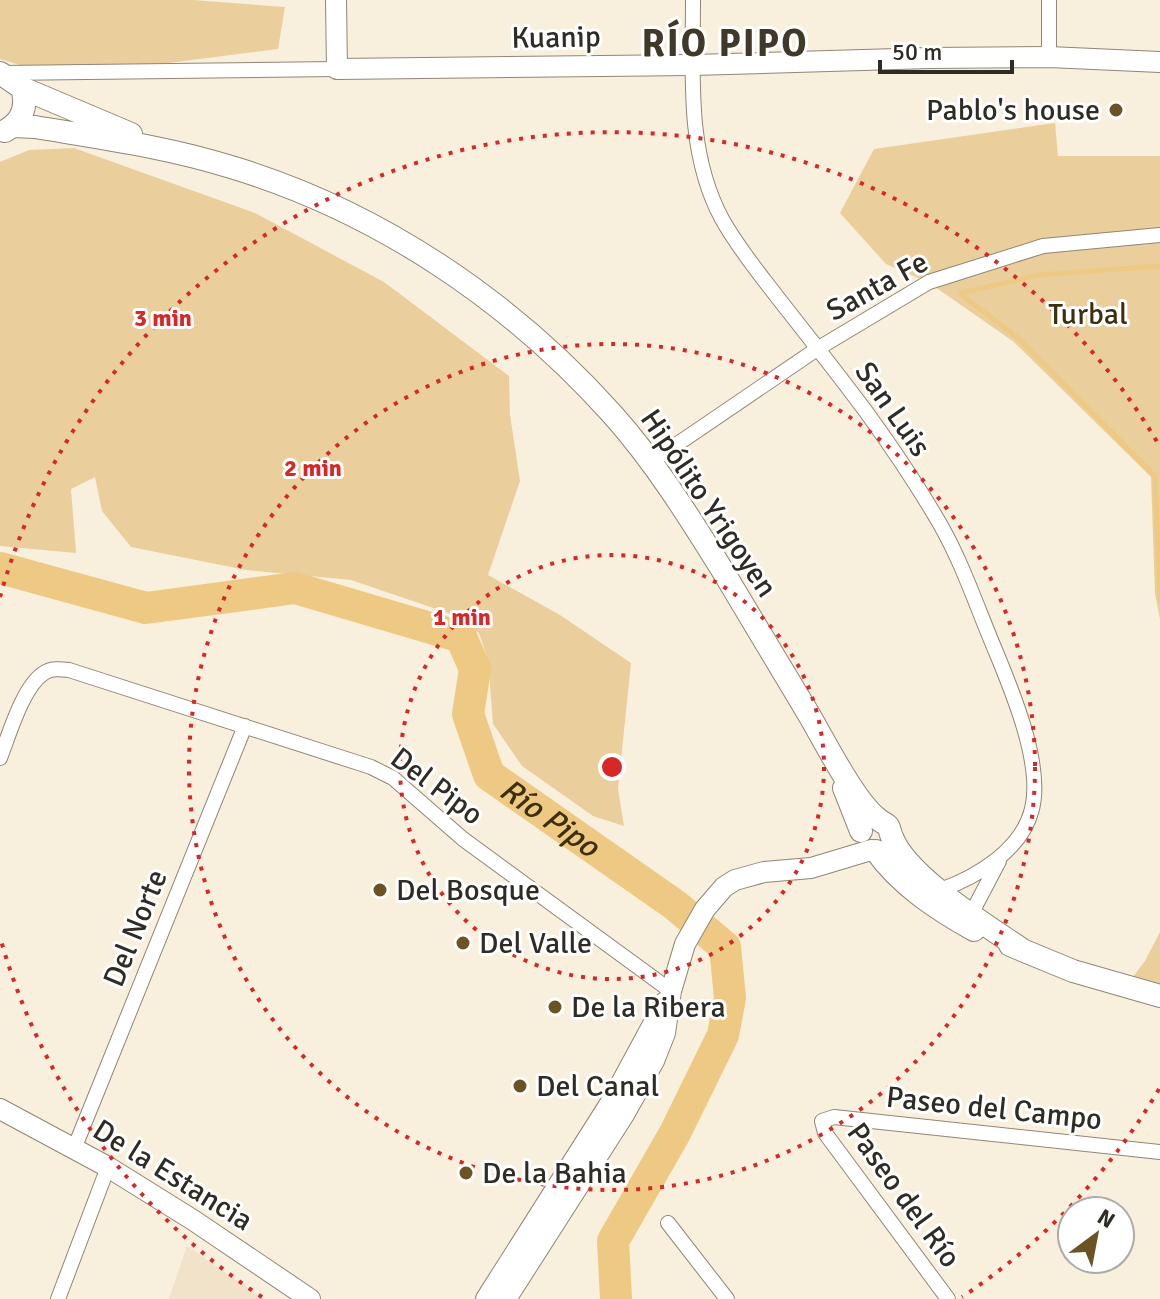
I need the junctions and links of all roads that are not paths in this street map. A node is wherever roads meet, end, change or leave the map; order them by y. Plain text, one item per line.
1 (336, 0) edge
2 (693, 0) edge
3 (1049, 0) edge
4 (1049, 57) junction
5 (1160, 62) edge
6 (693, 65) junction
7 (337, 69) junction
8 (0, 73) edge
9 (22, 88) junction
10 (4, 131) edge
11 (170, 150) junction
12 (1160, 235) edge
13 (817, 349) junction
14 (651, 462) junction
15 (245, 726) junction
16 (0, 758) edge
17 (873, 837) junction
18 (1003, 853) junction
19 (940, 890) junction
20 (968, 920) junction
21 (671, 991) junction
22 (1160, 996) edge
23 (0, 1109) edge
24 (822, 1121) joint
25 (74, 1149) junction
26 (1160, 1152) edge
27 (108, 1167) junction
28 (668, 1223) dead end
29 (521, 1258) junction
30 (58, 1299) edge
31 (310, 1299) edge
32 (486, 1299) edge
33 (506, 1299) edge
34 (727, 1299) edge
35 (948, 1299) edge

1 - 7 street
2 - 6 street, San Luis
3 - 4 street
4 - 5 street, Kuanip
4 - 6 street, Kuanip
6 - 7 street, Kuanip
6 - 13 street, San Luis
7 - 8 street, Kuanip
8 - 9 main road, Hipólito Yrigoyen
9 - 10 main road
9 - 11 main road, Hipólito Yrigoyen
10 - 11 main road, Hipólito Yrigoyen
11 - 14 main road, Hipólito Yrigoyen
12 - 13 street, Santa Fe
13 - 14 street, Santa Fe
13 - 18 street, San Luis
14 - 17 main road, Hipólito Yrigoyen
15 - 16 street, Del Pipo
15 - 21 street, Del Pipo
15 - 25 street, Del Norte
17 - 19 main road, Hipólito Yrigoyen
17 - 20 main road, Hipólito Yrigoyen
17 - 21 street
18 - 19 street, San Luis
18 - 20 street, San Luis
19 - 20 main road, Hipólito Yrigoyen
20 - 22 main road, Hipólito Yrigoyen
21 - 29 street
23 - 25 street, De la Estancia
24 - 26 street, Paseo del Campo
24 - 35 street, Paseo del Río
25 - 27 street, De la Estancia
27 - 30 street
27 - 31 street, De la Estancia
28 - 34 street
29 - 32 street
29 - 33 street

